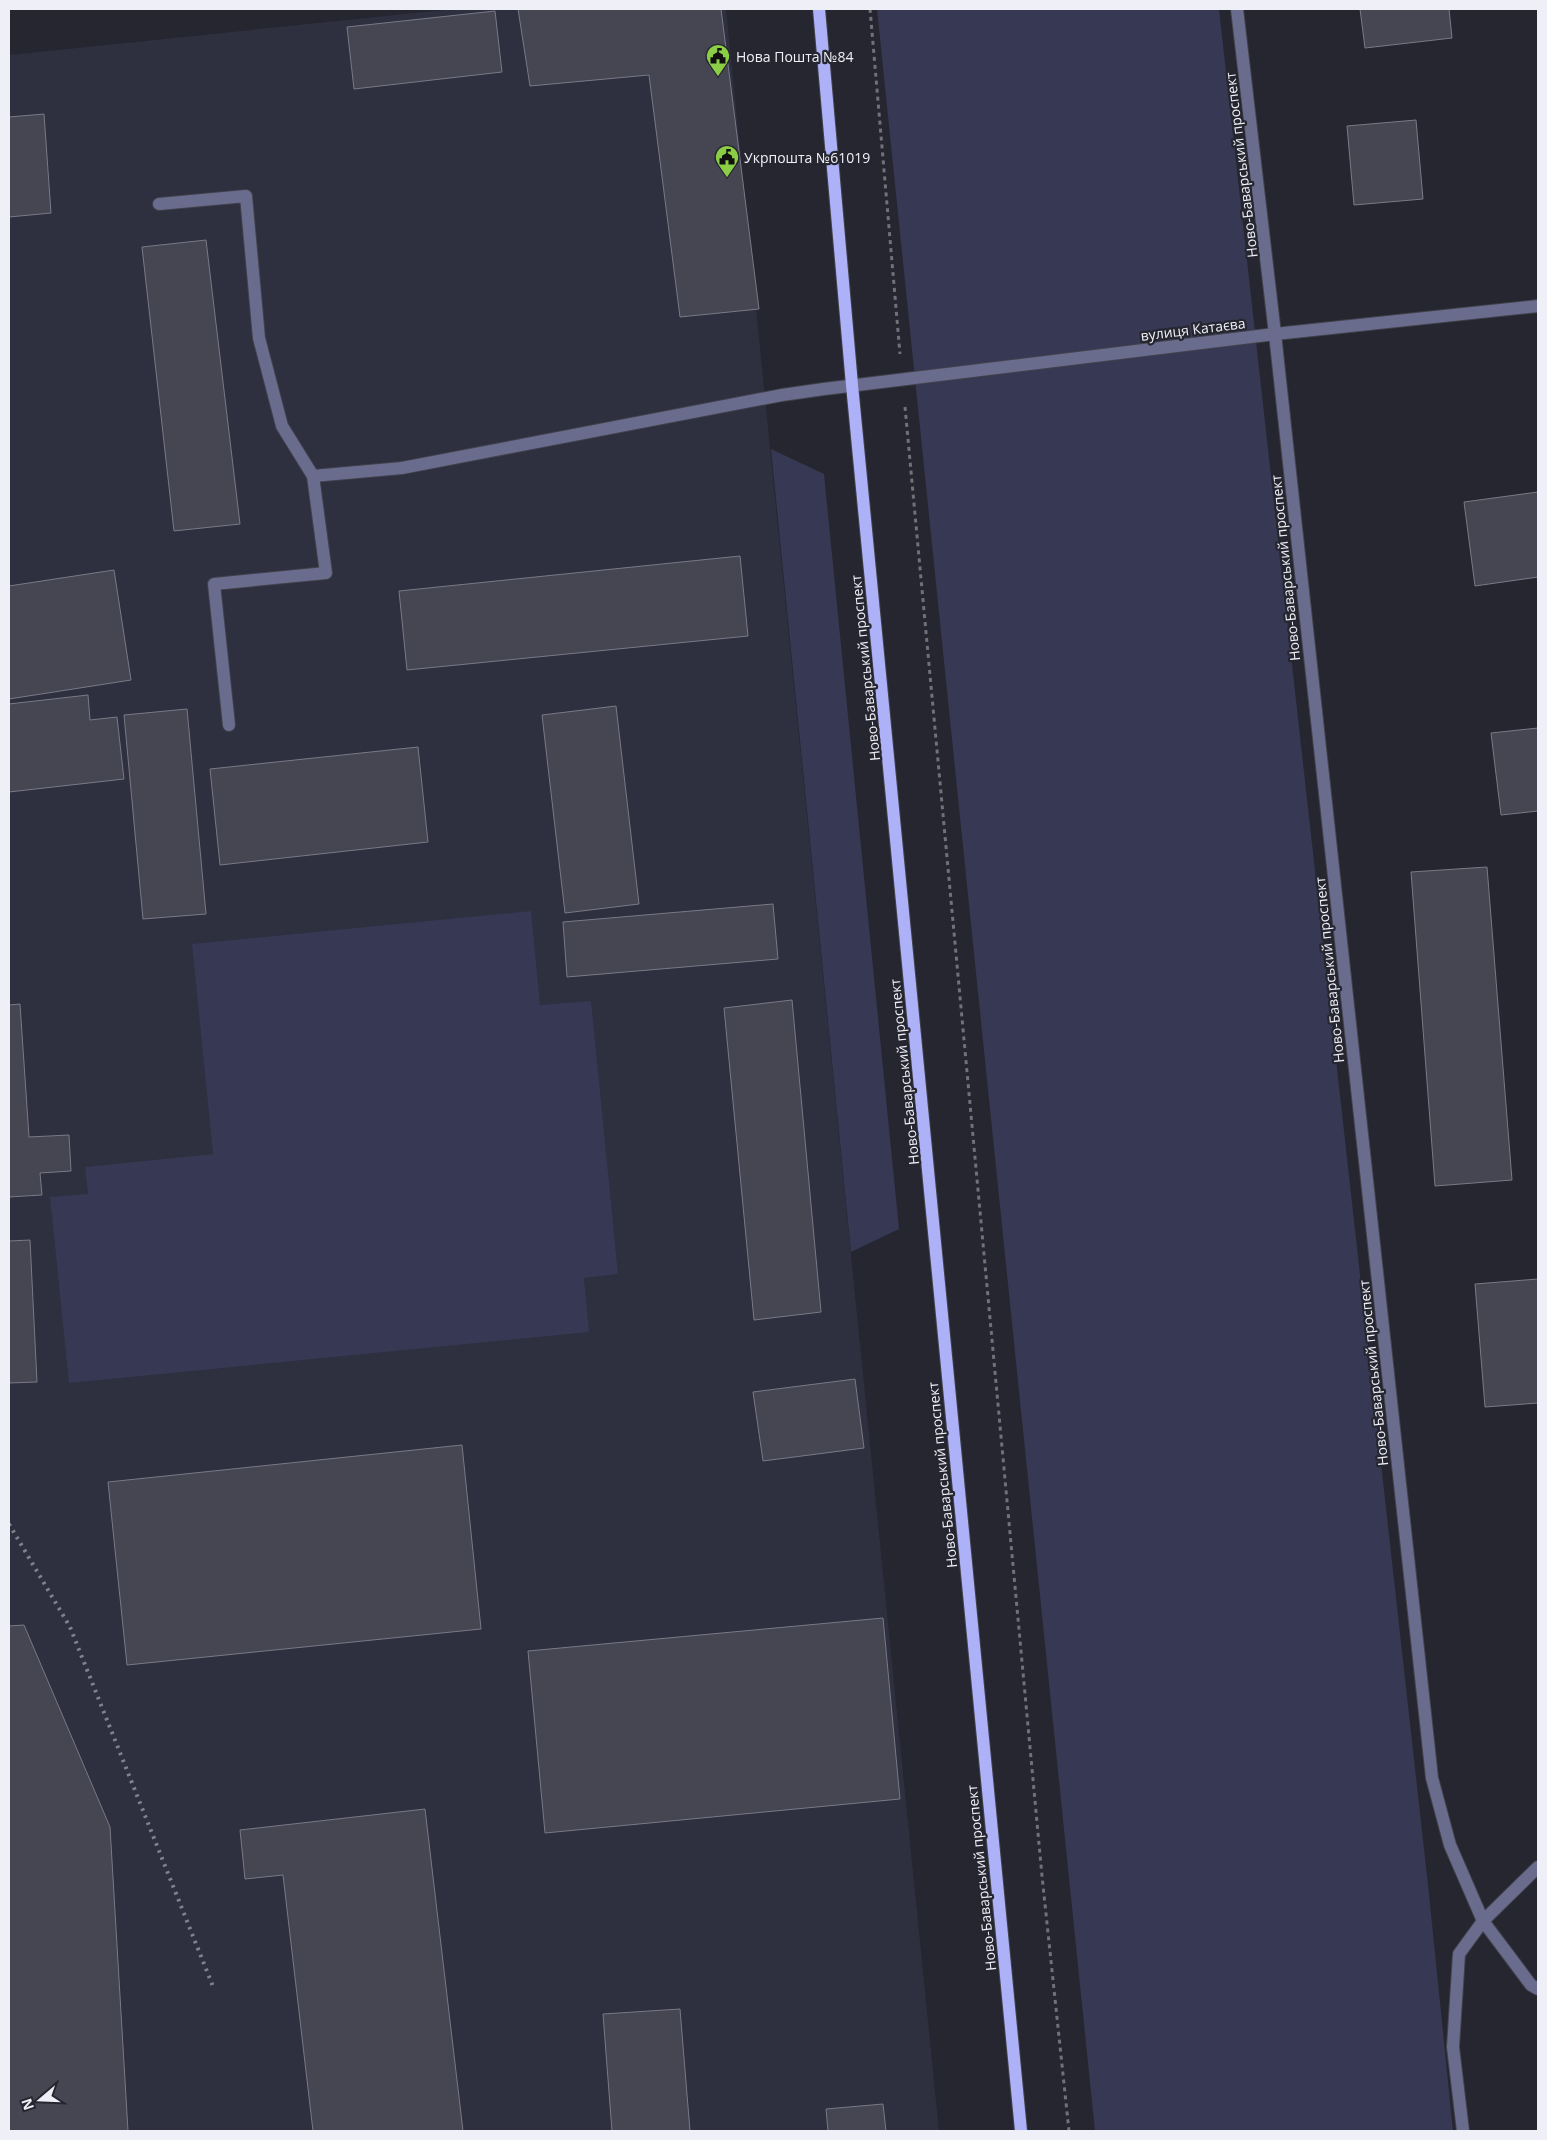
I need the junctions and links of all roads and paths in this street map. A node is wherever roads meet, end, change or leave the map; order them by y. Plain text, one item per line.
1 (819, 9) edge
2 (870, 9) edge
3 (1238, 9) edge
4 (159, 204) dead end
5 (1538, 306) edge
6 (1275, 334) junction
7 (902, 379) junction
8 (852, 385) junction
9 (313, 476) junction
10 (229, 725) dead end
11 (1538, 1867) edge
12 (1483, 1921) junction
13 (1538, 1989) edge
14 (1021, 2131) edge
15 (1069, 2131) edge
16 (1463, 2131) edge

1 - 8 main road, Ново-Баварський проспект
2 - 7 path
3 - 6 street, Ново-Баварський проспект
4 - 9 street
5 - 6 street, вулиця Катаєва
6 - 7 street, вулиця Катаєва
6 - 12 street, Ново-Баварський проспект
7 - 8 street, вулиця Катаєва
7 - 15 path
8 - 9 street, вулиця Катаєва
8 - 14 main road, Ново-Баварський проспект
9 - 10 street
11 - 12 street
12 - 13 street, Ново-Баварський проспект
12 - 16 street

